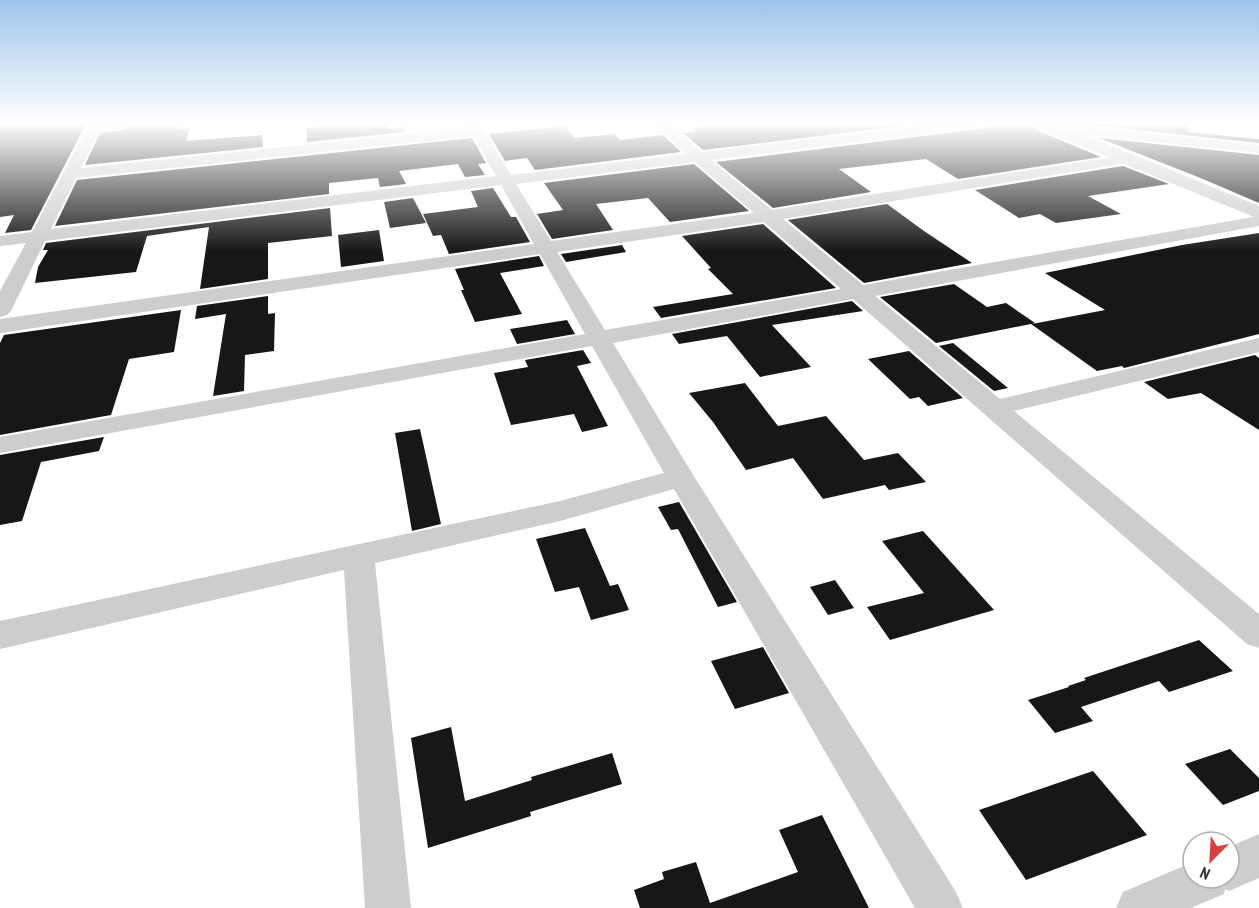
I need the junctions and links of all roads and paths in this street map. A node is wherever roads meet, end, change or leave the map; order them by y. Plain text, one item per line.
1 (75, 166) edge
2 (138, 166) edge
3 (498, 166) edge
4 (610, 166) edge
5 (709, 166) edge
6 (1080, 166) edge
7 (1144, 166) edge
8 (71, 174) junction
9 (505, 179) junction
10 (1256, 213) edge
11 (768, 216) junction
12 (39, 236) junction
13 (0, 241) edge
14 (546, 248) junction
15 (859, 294) junction
16 (0, 311) edge
17 (0, 326) edge
18 (599, 340) junction
19 (1258, 347) edge
20 (993, 408) junction
21 (0, 446) edge
22 (681, 478) junction
23 (358, 555) junction
24 (1259, 634) edge
25 (0, 635) edge
26 (1259, 856) edge
27 (1241, 864) edge
28 (1181, 890) edge
29 (388, 908) edge
30 (940, 908) edge
31 (1139, 908) edge

1 - 8 street
2 - 8 street
3 - 9 street
4 - 9 street
5 - 11 street
6 - 11 street
7 - 10 street
8 - 12 street
9 - 12 street
9 - 14 street
10 - 15 street
11 - 14 street
11 - 15 street
12 - 13 street
12 - 16 street
14 - 17 street
14 - 18 street
15 - 18 street
15 - 20 street
18 - 21 street
18 - 22 street
19 - 20 street
20 - 24 street
22 - 23 street
22 - 30 street
23 - 25 street
23 - 29 street
26 - 27 street
28 - 31 street

